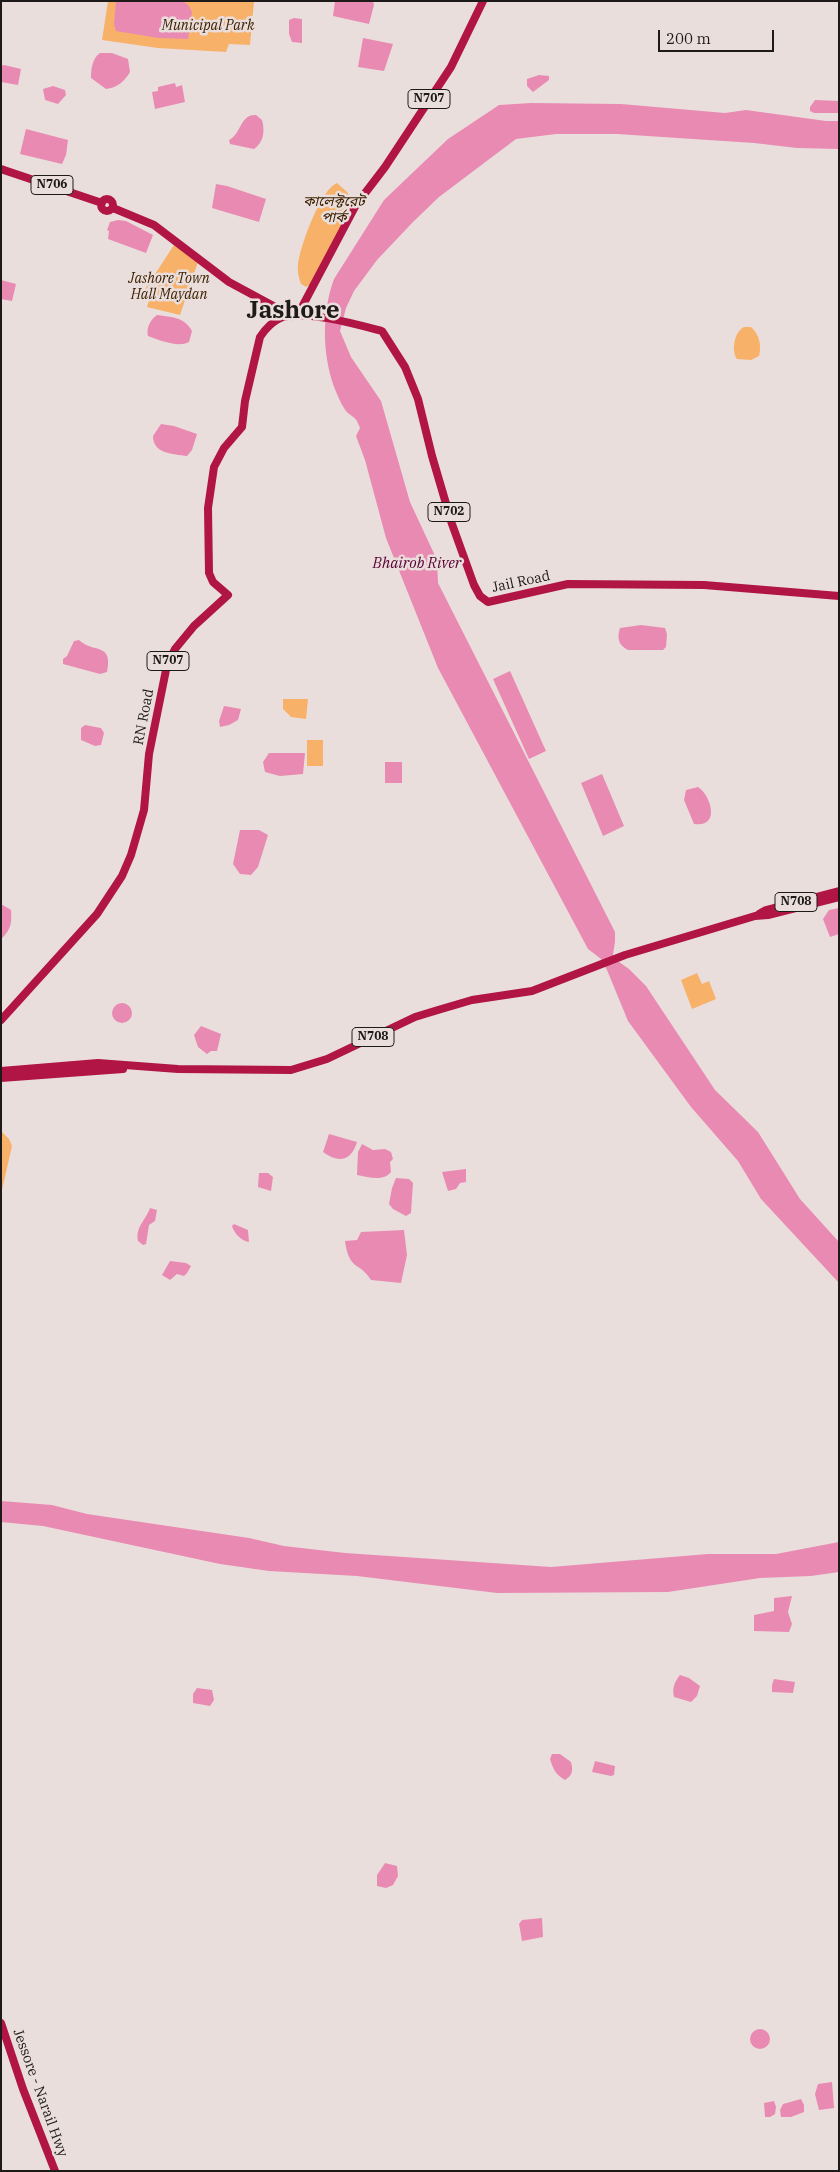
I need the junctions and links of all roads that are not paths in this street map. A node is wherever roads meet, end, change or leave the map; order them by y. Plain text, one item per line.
1 (483, 1) edge
2 (1, 169) edge
3 (294, 316) junction
4 (839, 596) edge
5 (839, 891) edge
6 (839, 897) edge
7 (755, 916) junction
8 (1, 1020) edge
9 (155, 1067) junction
10 (1, 1071) edge
11 (1, 1078) edge
12 (1, 2023) edge
13 (55, 2171) edge

1 - 3 highway, N707
2 - 3 highway, N706
3 - 4 highway, Jail Road / N702
3 - 8 highway, RN Road / N707
5 - 7 highway, N708
6 - 7 highway, N708
7 - 9 highway, N708
9 - 10 highway, N708
9 - 11 highway, N708
12 - 13 highway, Jessore - Narail Hwy

